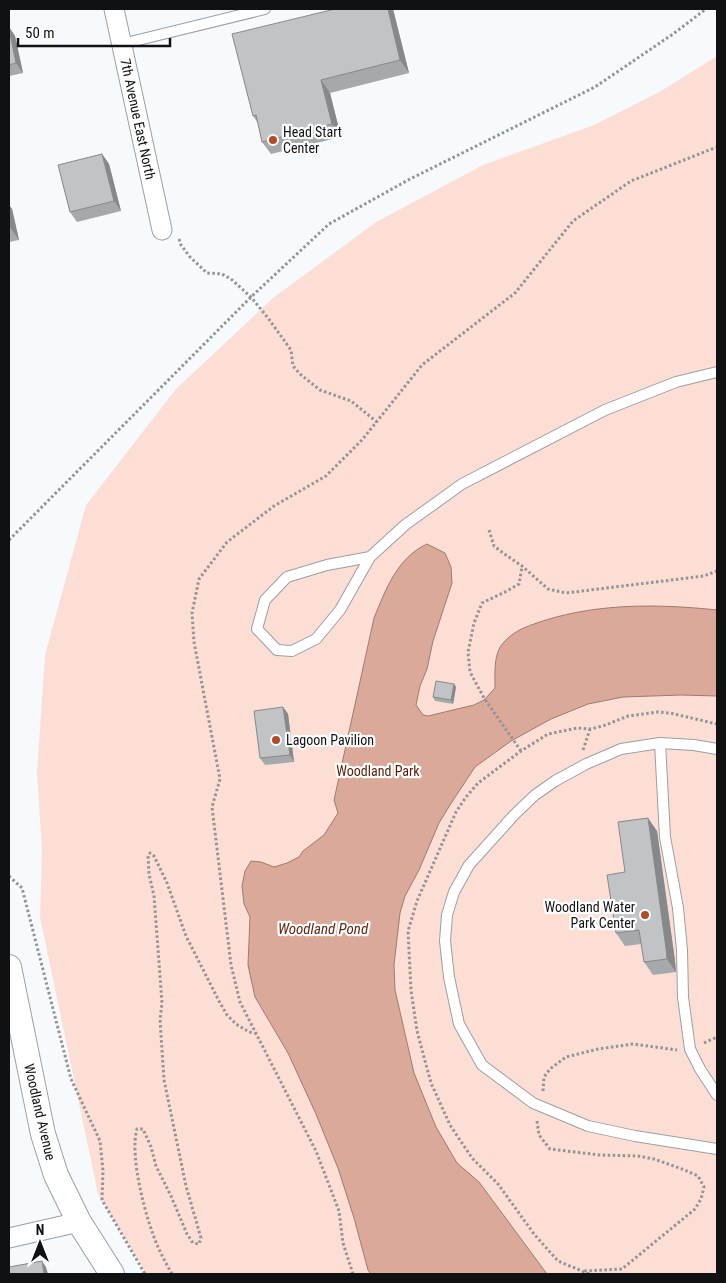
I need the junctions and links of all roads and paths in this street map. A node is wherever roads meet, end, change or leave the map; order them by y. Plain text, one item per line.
1 (114, 9) edge
2 (265, 9) edge
3 (706, 9) edge
4 (122, 44) junction
5 (717, 147) edge
6 (170, 233) joint
7 (251, 297) junction
8 (717, 372) edge
9 (376, 422) junction
10 (489, 530) dead end
11 (9, 540) edge
12 (370, 558) junction
13 (522, 566) junction
14 (717, 571) edge
15 (717, 724) edge
16 (660, 743) junction
17 (717, 750) edge
18 (521, 751) junction
19 (9, 876) edge
20 (9, 967) edge
21 (258, 1034) dead end
22 (717, 1095) edge
23 (717, 1149) edge
24 (80, 1222) junction
25 (9, 1238) edge
26 (622, 1270) dead end
27 (112, 1274) edge
28 (145, 1274) edge
29 (172, 1274) edge
30 (353, 1274) edge
31 (589, 1274) edge
32 (623, 1274) edge

1 - 4 street, 7th Avenue East North
2 - 4 lane
3 - 7 path
4 - 6 street, 7th Avenue East North
5 - 9 path
6 - 7 path
7 - 9 path
7 - 11 path
8 - 12 lane
9 - 30 path
10 - 13 path
12 - 12 lane
13 - 14 path
13 - 18 path
15 - 18 path
16 - 17 lane
16 - 22 lane
16 - 23 lane
18 - 31 path
19 - 28 path
20 - 24 street, Woodland Avenue
21 - 29 path
24 - 25 street
24 - 27 street, Woodland Avenue
26 - 32 path

